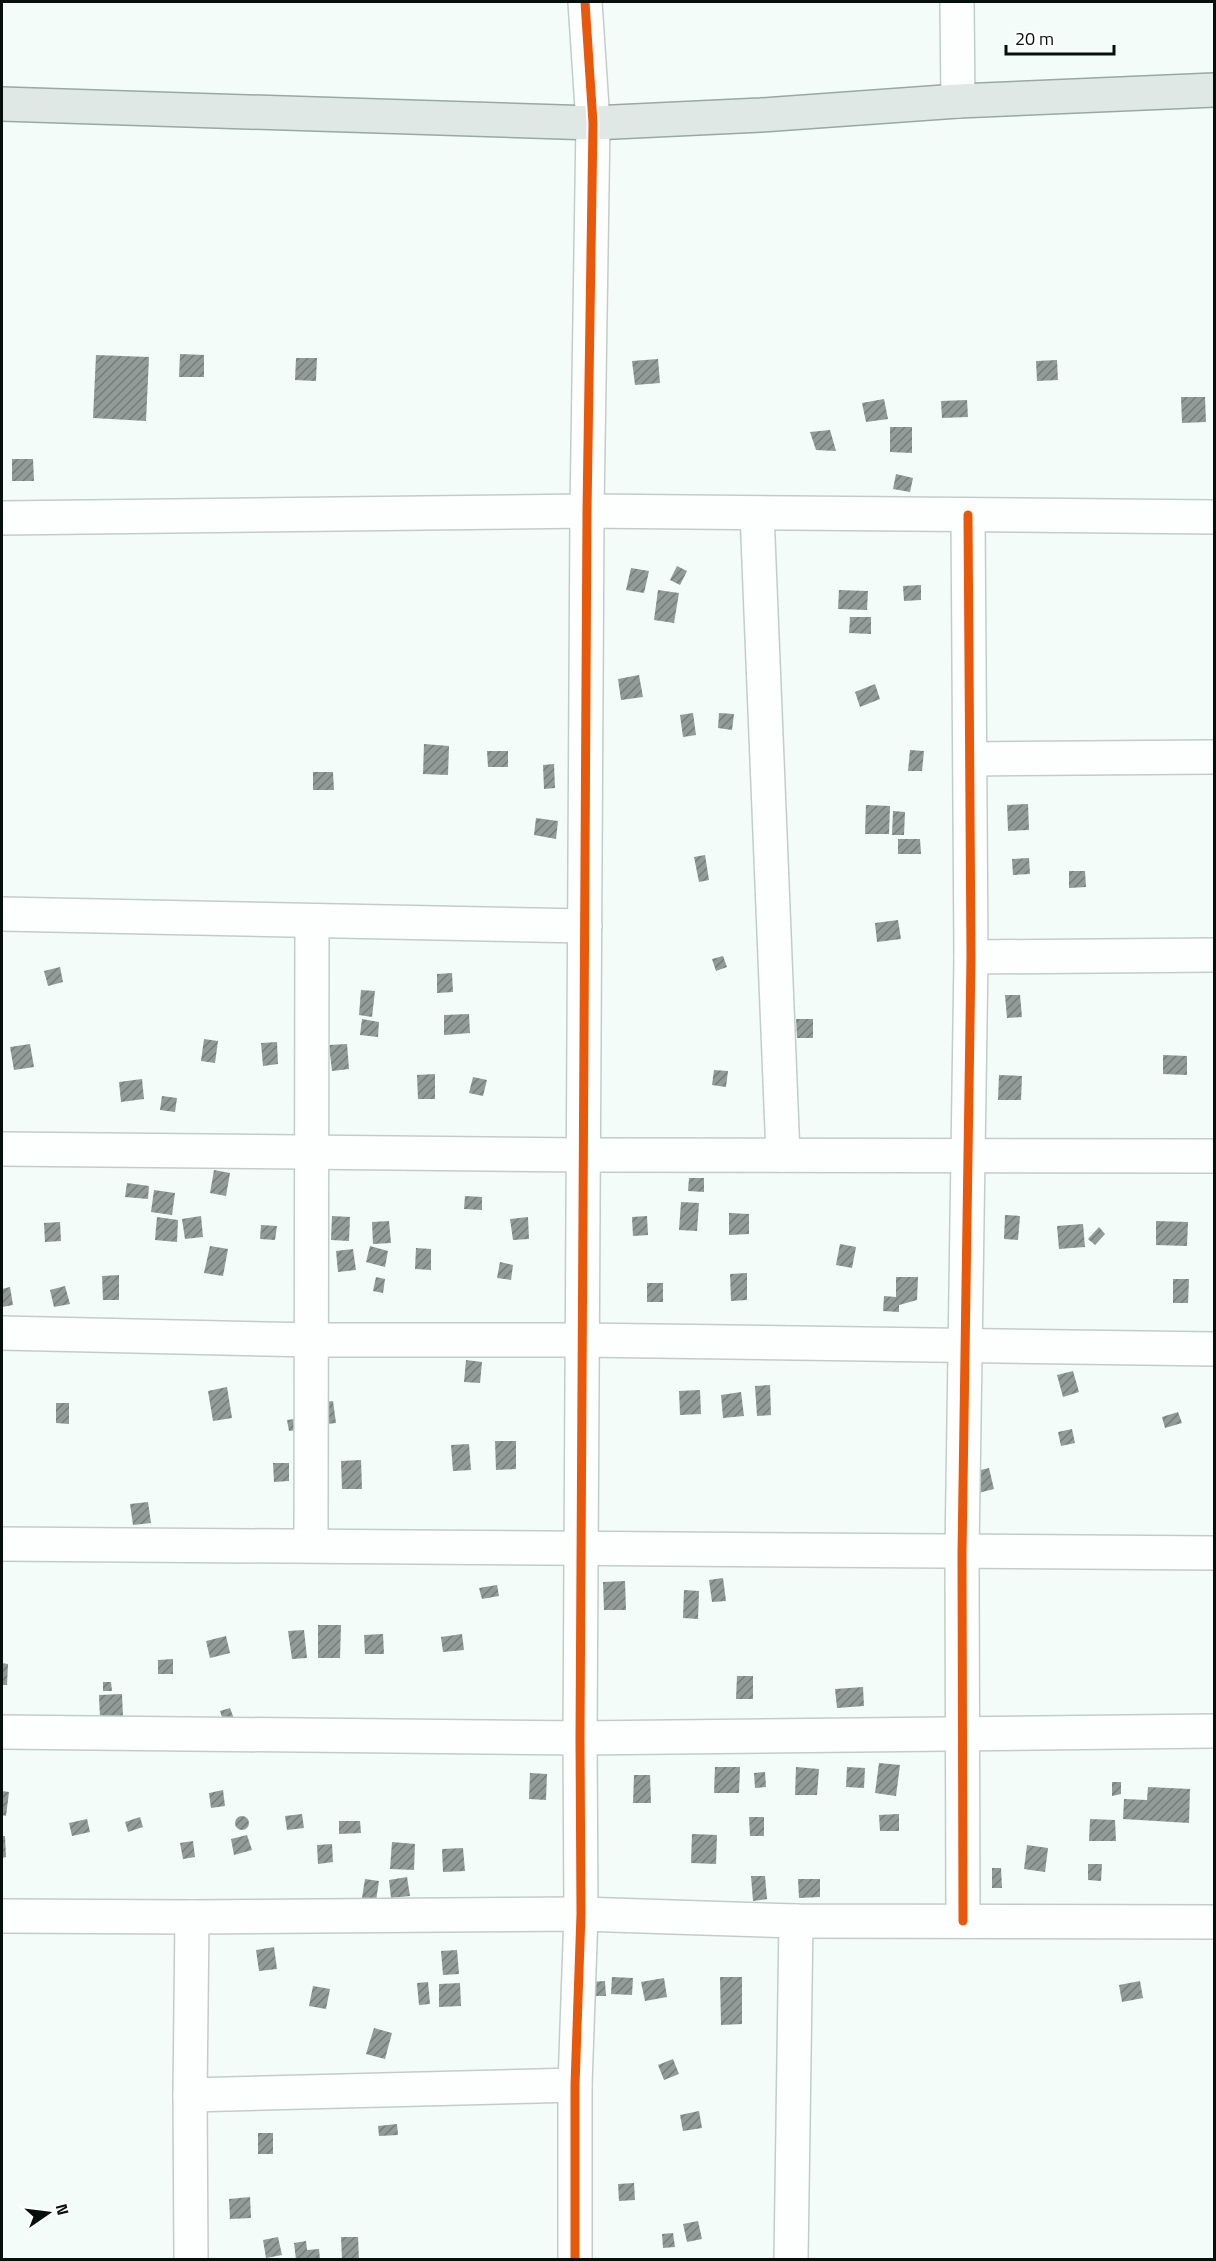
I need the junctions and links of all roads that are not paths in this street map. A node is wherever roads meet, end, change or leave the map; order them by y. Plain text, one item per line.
1 (585, 2) edge
2 (957, 2) edge
3 (1215, 90) edge
4 (958, 101) junction
5 (2, 105) edge
6 (593, 123) junction
7 (587, 512) junction
8 (757, 513) junction
9 (968, 515) junction
10 (1215, 517) edge
11 (2, 518) edge
12 (1215, 757) edge
13 (970, 759) junction
14 (2, 914) edge
15 (312, 921) junction
16 (585, 926) junction
17 (1215, 955) edge
18 (970, 957) junction
19 (2, 1149) edge
20 (310, 1152) junction
21 (583, 1155) junction
22 (783, 1155) junction
23 (969, 1155) junction
24 (1215, 1156) edge
25 (2, 1333) edge
26 (312, 1340) junction
27 (582, 1340) junction
28 (965, 1345) junction
29 (1215, 1349) edge
30 (2, 1544) edge
31 (311, 1544) junction
32 (582, 1549) junction
33 (962, 1553) junction
34 (1215, 1553) edge
35 (1215, 1731) edge
36 (2, 1732) edge
37 (964, 1734) junction
38 (580, 1738) junction
39 (581, 1914) junction
40 (2, 1916) edge
41 (192, 1917) junction
42 (795, 1921) junction
43 (963, 1921) junction
44 (1215, 1922) edge
45 (574, 2085) junction
46 (190, 2095) junction
47 (191, 2259) edge
48 (575, 2259) edge
49 (792, 2259) edge

1 - 6 street
2 - 4 street
3 - 4 main road
4 - 6 main road
5 - 6 main road
6 - 7 street
7 - 8 street
7 - 11 street
7 - 16 street
8 - 9 street
8 - 22 street
9 - 10 street
9 - 13 street
12 - 13 street
13 - 18 street
14 - 15 street
15 - 16 street
15 - 20 street
16 - 21 street
17 - 18 street
18 - 23 street
19 - 20 street
20 - 21 street
20 - 26 street
21 - 22 street
21 - 27 street
22 - 23 street
23 - 24 street
23 - 28 street
25 - 26 street
26 - 27 street
26 - 31 street
27 - 28 street
27 - 32 street
28 - 29 street
28 - 33 street
30 - 31 street
31 - 32 street
32 - 33 street
32 - 38 street
33 - 34 street
33 - 37 street
35 - 37 street
36 - 38 street
37 - 38 street
37 - 43 street
38 - 39 street
39 - 41 street
39 - 42 street
39 - 45 street
40 - 41 street
41 - 46 street
42 - 43 street
42 - 49 street
43 - 44 street
45 - 46 street
45 - 48 street
46 - 47 street

